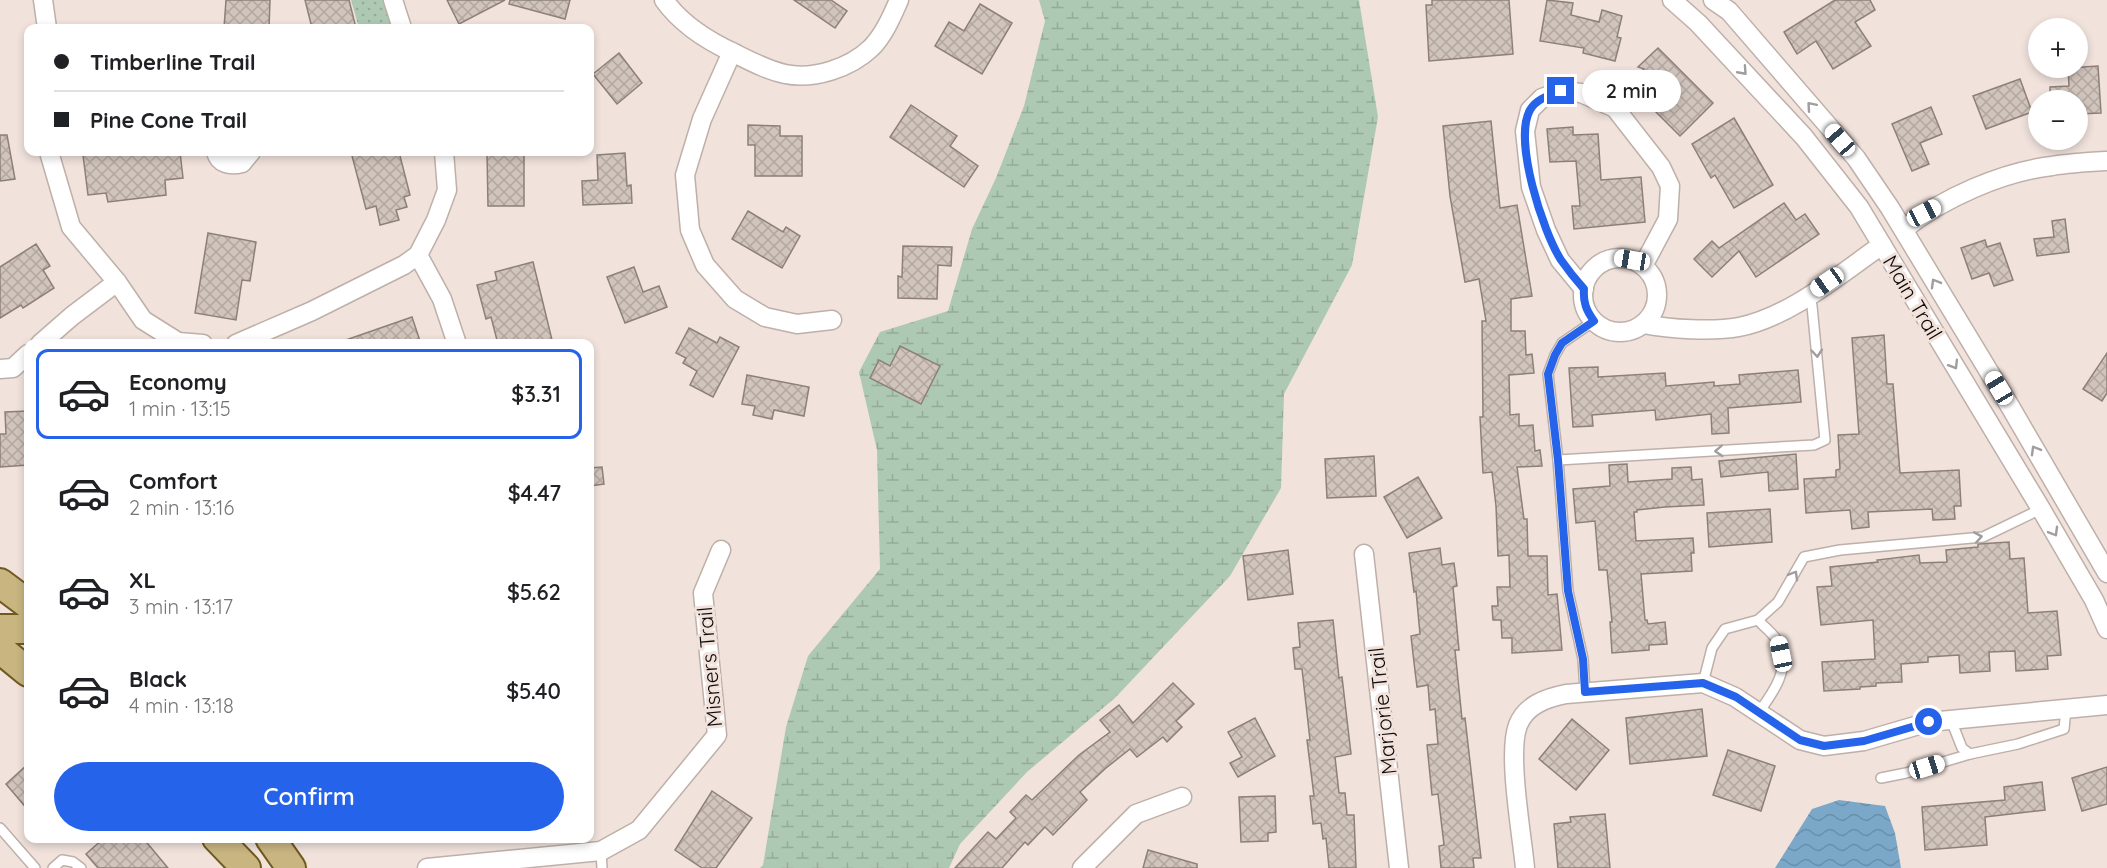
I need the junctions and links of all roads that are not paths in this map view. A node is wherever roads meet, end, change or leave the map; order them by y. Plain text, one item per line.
1 (43, 0) edge
2 (393, 0) edge
3 (664, 0) edge
4 (899, 0) edge
5 (1713, 0) edge
6 (1681, 3) edge
7 (1736, 5) edge
8 (46, 24) edge
9 (401, 24) edge
10 (1748, 33) junction
11 (732, 52) junction
12 (1725, 52) junction
13 (50, 156) edge
14 (217, 156) edge
15 (248, 156) edge
16 (444, 156) edge
17 (2107, 161) edge
18 (1890, 208) junction
19 (1868, 221) junction
20 (1904, 229) junction
21 (1882, 245) junction
22 (1917, 252) junction
23 (418, 255) junction
24 (1894, 265) junction
25 (1643, 266) junction
26 (117, 282) junction
27 (1584, 289) junction
28 (1809, 295) junction
29 (832, 320) dead end
30 (1594, 321) junction
31 (1643, 324) junction
32 (46, 339) edge
33 (173, 339) edge
34 (248, 339) edge
35 (455, 339) edge
36 (24, 358) edge
37 (0, 369) edge
38 (1558, 460) junction
39 (2041, 509) junction
40 (721, 550) dead end
41 (1364, 554) dead end
42 (2107, 573) edge
43 (0, 583) edge
44 (24, 601) edge
45 (1758, 620) junction
46 (0, 629) edge
47 (24, 629) edge
48 (2107, 629) edge
49 (0, 649) edge
50 (24, 667) edge
51 (1703, 683) junction
52 (1585, 692) junction
53 (2107, 705) edge
54 (2066, 709) junction
55 (1759, 712) junction
56 (1952, 720) junction
57 (1970, 754) junction
58 (1881, 778) dead end
59 (1182, 797) dead end
60 (0, 828) edge
61 (211, 843) edge
62 (222, 843) edge
63 (274, 843) edge
64 (602, 860) edge
65 (464, 866) edge
66 (35, 868) edge
67 (53, 868) edge
68 (81, 868) edge
69 (229, 868) edge
70 (246, 868) edge
71 (291, 868) edge
72 (427, 868) edge
73 (1082, 868) edge
74 (1399, 868) edge
75 (1525, 868) edge

1 - 8 street
2 - 9 street
3 - 11 street
4 - 11 street
5 - 7 street, Main Trail
6 - 12 street, Main Trail
7 - 10 street, Main Trail
10 - 12 street
18 -> 10 street, Main Trail
11 - 29 street
12 -> 19 street, Main Trail
13 - 26 street
14 - 15 street
16 - 23 street
17 - 20 street
18 - 19 street
18 - 20 street, Main Trail
19 - 21 street, Main Trail
20 - 22 street, Main Trail
21 - 24 street, Main Trail
21 - 28 street
22 - 24 street
42 -> 22 street, Main Trail
23 - 34 street
23 - 35 street
24 -> 39 street, Main Trail
25 - 27 street
25 - 27 street
25 - 31 street
26 - 32 street
26 - 33 street
27 - 30 street
28 - 31 street
28 -> 38 lane
30 - 31 street
30 - 38 lane
36 - 37 street
38 - 52 lane
45 -> 39 lane
39 -> 48 street, Main Trail
40 - 64 street, Misners Trail
41 - 74 street, Marjorie Trail
43 - 44 main road
45 - 51 lane
45 - 55 lane
46 - 47 main road
49 - 50 main road
51 - 52 street
51 - 55 street
52 - 75 street
53 - 54 street
54 - 56 street
54 - 57 lane
55 - 56 street
56 - 57 lane
57 - 58 lane
59 - 73 street
60 - 66 lane
61 - 69 main road
62 - 70 main road
63 - 71 main road
64 - 65 street, Misners Trail
65 - 72 street, Misners Trail
67 - 68 lane

